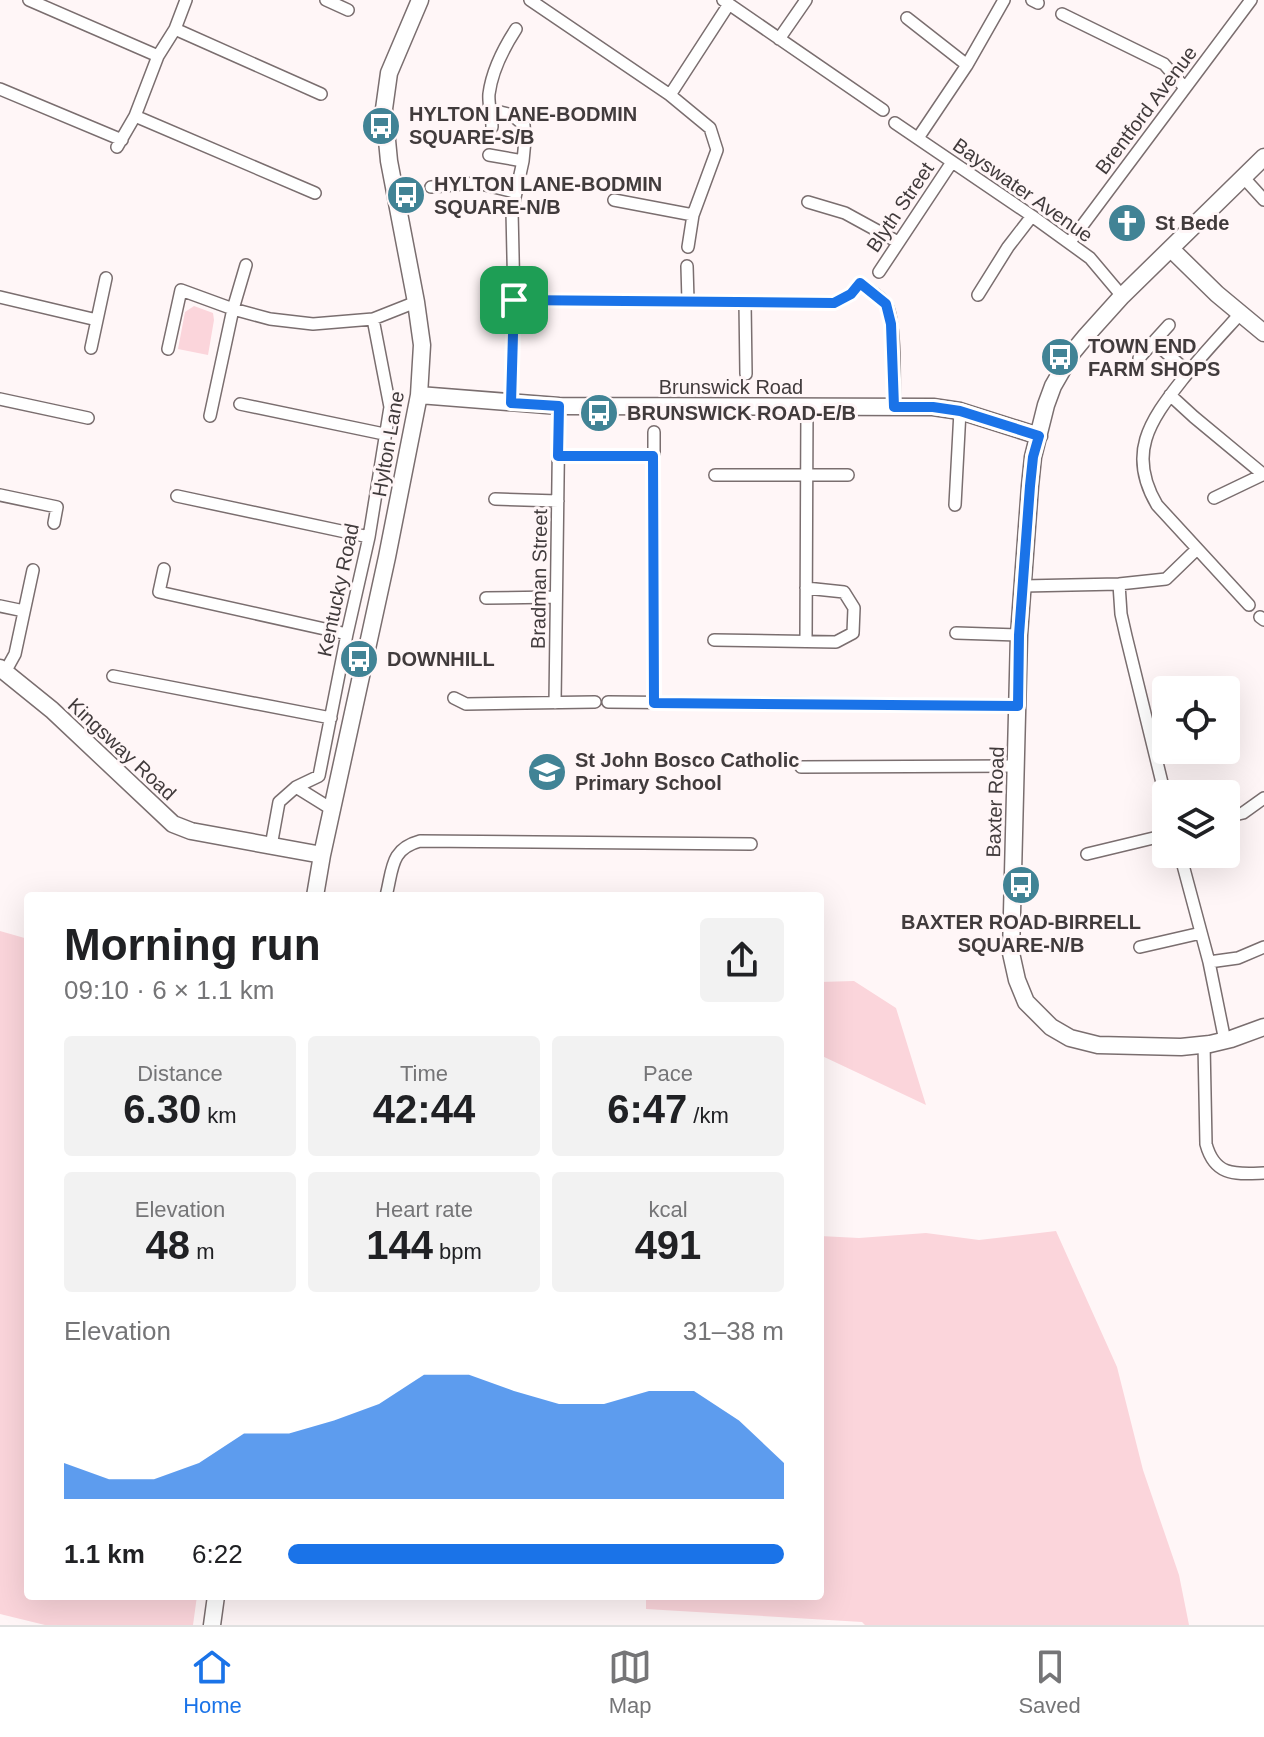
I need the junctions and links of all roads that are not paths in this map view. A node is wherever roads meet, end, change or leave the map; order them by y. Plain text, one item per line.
1 (29, 0) edge
2 (186, 0) edge
3 (326, 0) edge
4 (420, 0) edge
5 (806, 0) edge
6 (1004, 0) edge
7 (1251, 0) edge
8 (726, 2) edge
9 (528, 4) edge
10 (348, 10) dead end
11 (1062, 14) dead end
12 (907, 18) dead end
13 (175, 29) junction
14 (516, 29) dead end
15 (779, 39) junction
16 (158, 56) junction
17 (967, 65) junction
18 (1185, 88) junction
19 (0, 89) edge
20 (321, 94) dead end
21 (670, 95) junction
22 (492, 110) junction
23 (883, 110) dead end
24 (135, 116) junction
25 (895, 123) dead end
26 (492, 127) dead end
27 (918, 138) junction
28 (489, 155) dead end
29 (1264, 157) edge
30 (523, 161) junction
31 (952, 162) junction
32 (1244, 178) junction
33 (431, 187) dead end
34 (515, 192) junction
35 (315, 193) dead end
36 (614, 200) dead end
37 (1264, 200) edge
38 (808, 202) dead end
39 (693, 215) junction
40 (1032, 216) junction
41 (898, 242) junction
42 (1070, 242) junction
43 (688, 247) dead end
44 (1171, 249) junction
45 (246, 265) dead end
46 (687, 266) dead end
47 (879, 272) dead end
48 (106, 278) dead end
49 (978, 295) dead end
50 (1122, 296) junction
51 (0, 297) edge
52 (514, 300) junction
53 (688, 301) junction
54 (416, 302) junction
55 (745, 302) junction
56 (233, 309) junction
57 (1240, 314) junction
58 (373, 319) junction
59 (97, 320) junction
60 (1169, 325) dead end
61 (1264, 333) edge
62 (1154, 342) junction
63 (91, 348) dead end
64 (168, 349) dead end
65 (1139, 358) dead end
66 (1188, 372) junction
67 (746, 374) dead end
68 (419, 395) junction
69 (1170, 395) junction
70 (0, 399) edge
71 (511, 403) junction
72 (240, 404) dead end
73 (559, 406) junction
74 (807, 406) junction
75 (894, 407) junction
76 (960, 411) junction
77 (210, 416) dead end
78 (88, 418) dead end
79 (654, 432) dead end
80 (384, 434) junction
81 (1039, 436) junction
82 (558, 456) junction
83 (653, 456) junction
84 (806, 474) junction
85 (715, 475) dead end
86 (848, 475) dead end
87 (1263, 475) edge
88 (0, 495) edge
89 (177, 496) dead end
90 (1214, 498) dead end
91 (495, 499) dead end
92 (558, 501) junction
93 (955, 505) dead end
94 (54, 523) dead end
95 (369, 537) junction
96 (1197, 549) junction
97 (164, 569) dead end
98 (33, 570) dead end
99 (1119, 584) junction
100 (1023, 586) junction
101 (806, 588) junction
102 (556, 597) junction
103 (486, 598) dead end
104 (1249, 605) dead end
105 (0, 606) edge
106 (24, 611) junction
107 (956, 633) dead end
108 (347, 634) junction
109 (1019, 635) junction
110 (714, 640) dead end
111 (806, 641) junction
112 (3, 670) edge
113 (113, 676) dead end
114 (454, 698) dead end
115 (595, 702) dead end
116 (608, 702) dead end
117 (555, 703) junction
118 (654, 703) junction
119 (1018, 706) junction
120 (331, 718) junction
121 (1016, 766) junction
122 (801, 767) dead end
123 (1161, 780) edge
124 (296, 787) junction
125 (1264, 798) edge
126 (333, 810) junction
127 (1240, 814) edge
128 (1152, 838) edge
129 (751, 844) dead end
130 (271, 846) junction
131 (1087, 854) dead end
132 (322, 855) junction
133 (1184, 868) edge
134 (316, 892) edge
135 (387, 892) edge
136 (1201, 933) junction
137 (1140, 947) dead end
138 (1264, 947) edge
139 (1209, 962) junction
140 (1264, 1027) edge
141 (1225, 1041) junction
142 (1204, 1044) junction
143 (1264, 1173) edge
144 (215, 1600) edge
145 (212, 1625) edge

1 - 16 street
2 - 13 street
3 - 10 street
4 - 54 street, Hylton Lane
5 - 15 street
6 - 17 street
7 - 18 street, Brentford Avenue
8 - 15 street
8 - 21 street
9 - 21 street
11 - 18 street
12 - 17 street
13 - 16 street
13 - 20 street
14 - 22 street
15 - 23 street
16 - 24 street
17 - 27 street
18 - 42 street, Brentford Avenue
19 - 24 street
21 - 39 street
22 - 26 street
22 - 30 street
24 - 35 street
25 - 27 street, Bayswater Avenue
27 - 31 street, Bayswater Avenue
28 - 30 street
29 - 32 street, Baxter Road
30 - 34 street
31 - 40 street, Bayswater Avenue
31 - 41 street, Blyth Street
32 - 37 street
32 - 44 street, Baxter Road
33 - 34 street
34 - 52 street
36 - 39 street
38 - 41 street
39 - 43 street
40 - 42 street, Bayswater Avenue
40 - 49 street
41 - 47 street, Blyth Street
42 - 50 street, Bayswater Avenue
44 - 50 street, Baxter Road
44 - 57 street
45 - 56 street
46 - 53 street
48 - 59 street
50 - 81 street, Baxter Road
51 - 59 street
52 - 53 street
52 - 71 street
53 - 55 street
54 - 58 street
54 - 68 street, Hylton Lane
55 - 67 street
55 - 75 street
56 - 58 street
56 - 64 street
56 - 77 street
57 - 61 street
57 - 66 street
58 - 80 street, Kentucky Road
59 - 63 street
60 - 62 street
62 - 65 street
62 - 66 street
66 - 69 street
68 - 71 street, Brunswick Road
68 - 126 street, Hylton Lane
69 - 87 street
69 - 96 street
70 - 78 street
71 - 73 street, Brunswick Road
72 - 80 street
73 - 74 street, Brunswick Road
73 - 82 street, Bradman Street
74 - 75 street, Brunswick Road
74 - 84 street
75 - 76 street, Brunswick Road
76 - 81 street, Brunswick Road
76 - 93 street
79 - 83 street
80 - 95 street, Kentucky Road
81 - 100 street, Baxter Road
82 - 83 street
82 - 92 street, Bradman Street
83 - 118 street
84 - 85 street
84 - 86 street
84 - 101 street
87 - 90 street
88 - 94 street
89 - 95 street
91 - 92 street
92 - 102 street, Bradman Street
95 - 108 street, Kentucky Road
96 - 99 street
96 - 104 street
97 - 108 street
98 - 106 street
99 - 100 street
99 - 123 street
100 - 109 street, Baxter Road
101 - 111 street
101 - 111 street
102 - 103 street
102 - 117 street, Bradman Street
105 - 106 street
106 - 112 street
107 - 109 street
108 - 120 street, Kentucky Road
109 - 119 street, Baxter Road
110 - 111 street
112 - 130 street, Kingsway Road
113 - 120 street
114 - 117 street
115 - 117 street
116 - 118 street
118 - 119 street
119 - 121 street, Baxter Road
120 - 124 street, Kentucky Road
121 - 122 street
121 - 142 street, Baxter Road
124 - 126 street
124 - 130 street, Kentucky Road
125 - 127 street
126 - 132 street, Hylton Lane
128 - 131 street
129 - 135 street
130 - 132 street, Kingsway Road
132 - 134 street, Hylton Lane
133 - 136 street
136 - 137 street
136 - 139 street
138 - 139 street
139 - 141 street
140 - 141 street, Baxter Road
141 - 142 street, Baxter Road
142 - 143 street
144 - 145 street

